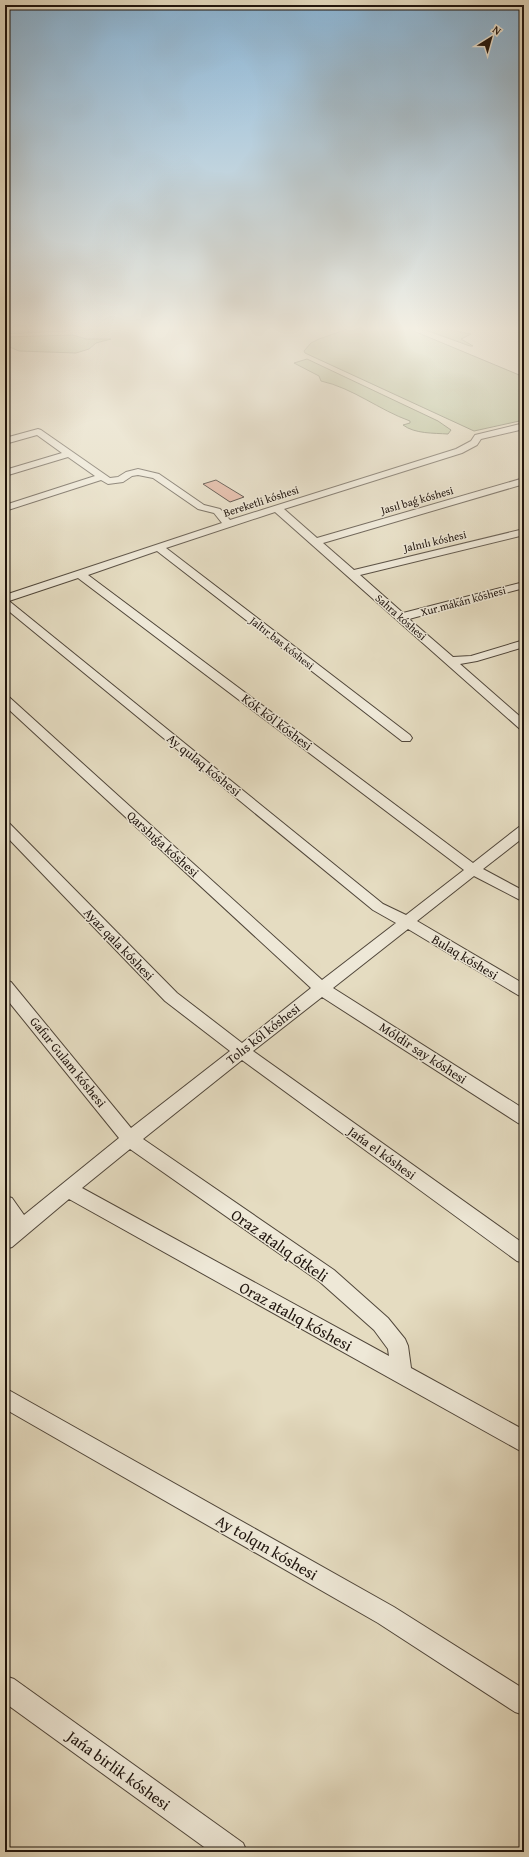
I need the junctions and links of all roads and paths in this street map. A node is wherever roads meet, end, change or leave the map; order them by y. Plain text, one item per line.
1 (524, 426) edge
2 (5, 441) edge
3 (69, 454) junction
4 (5, 473) edge
5 (101, 477) junction
6 (524, 481) edge
7 (5, 508) edge
8 (277, 508) junction
9 (229, 525) junction
10 (524, 532) edge
11 (316, 542) junction
12 (158, 547) junction
13 (80, 574) junction
14 (352, 574) junction
15 (524, 585) edge
16 (5, 600) edge
17 (5, 603) edge
18 (402, 617) junction
19 (524, 643) edge
20 (450, 661) junction
21 (5, 700) edge
22 (518, 714) edge
23 (524, 726) edge
24 (406, 738) dead end
25 (5, 827) edge
26 (524, 830) edge
27 (474, 870) junction
28 (524, 897) edge
29 (406, 922) junction
30 (5, 986) edge
31 (322, 988) junction
32 (524, 991) edge
33 (241, 1051) junction
34 (524, 1118) edge
35 (130, 1139) junction
36 (69, 1190) junction
37 (5, 1204) edge
38 (22, 1228) junction
39 (5, 1241) edge
40 (524, 1255) edge
41 (401, 1374) junction
42 (5, 1398) edge
43 (524, 1442) edge
44 (5, 1688) edge
45 (524, 1703) edge
46 (234, 1852) edge

1 - 8 street, Bereketli kóshesi
2 - 3 street
3 - 4 street
3 - 5 street
5 - 7 street
5 - 9 street
6 - 11 street, Jasıl baǵ kóshesi
8 - 9 street, Bereketli kóshesi
8 - 11 street, Sahra kóshesi
9 - 12 street, Bereketli kóshesi
10 - 14 street, Jalnılı kóshesi
11 - 14 street, Sahra kóshesi
12 - 13 street, Bereketli kóshesi
12 - 24 street, Jaltır bas kóshesi
13 - 16 street, Bereketli kóshesi
13 - 27 street, Kók kól kóshesi
14 - 18 street, Sahra kóshesi
15 - 18 street, Xur mákán kóshesi
17 - 29 street, Ay qulaq kóshesi
18 - 20 street, Sahra kóshesi
19 - 20 street
20 - 22 street, Sahra kóshesi
21 - 31 street, Qarshıǵa kóshesi
22 - 23 street, Sahra kóshesi
25 - 33 street, Ayaz qala kóshesi
26 - 27 street, Tolıs kól kóshesi
27 - 28 street, Kók kól kóshesi
27 - 29 street, Tolıs kól kóshesi
29 - 31 street, Tolıs kól kóshesi
29 - 32 street, Bulaq kóshesi
30 - 35 street, Gafur Gulam kóshesi
31 - 33 street, Tolıs kól kóshesi
31 - 34 street, Móldir say kóshesi
33 - 35 street, Tolıs kól kóshesi
33 - 40 street, Jańa el kóshesi
35 - 36 street, Tolıs kól kóshesi
35 - 41 street, Oraz atalıq ótkeli
36 - 38 street, Tolıs kól kóshesi
36 - 41 street, Oraz atalıq kóshesi
37 - 38 street
38 - 39 street, Tolıs kól kóshesi
41 - 43 street, Oraz atalıq kóshesi
42 - 45 street, Ay tolqın kóshesi
44 - 46 street, Jańa birlik kóshesi

